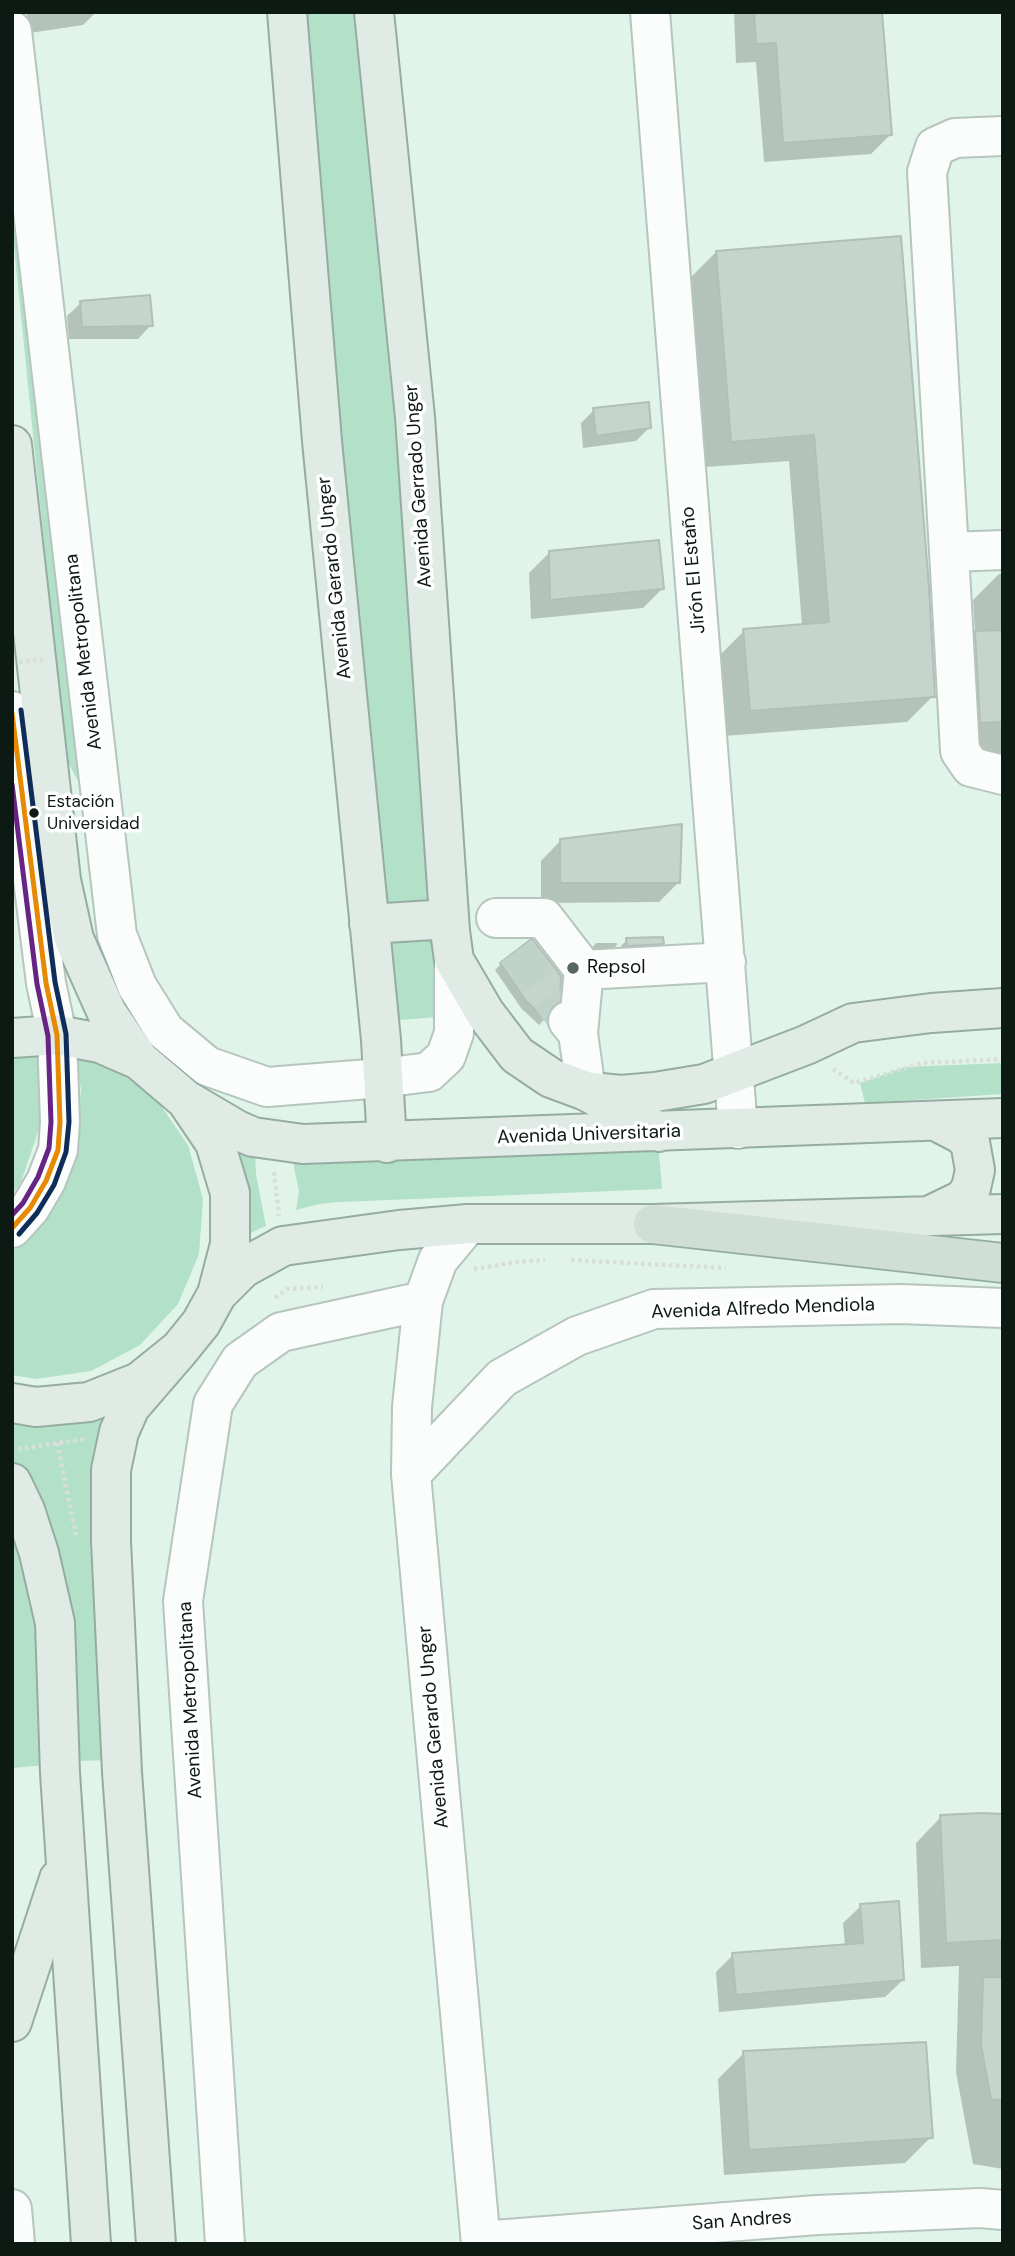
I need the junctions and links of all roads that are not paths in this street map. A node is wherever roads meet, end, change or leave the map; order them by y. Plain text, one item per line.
1 (287, 12) edge
2 (374, 12) edge
3 (650, 12) edge
4 (12, 31) edge
5 (1003, 136) edge
6 (12, 445) edge
7 (1003, 550) edge
8 (949, 552) junction
9 (12, 711) edge
10 (1003, 775) edge
11 (496, 918) junction
12 (449, 919) junction
13 (369, 924) junction
14 (516, 951) tunnel mouth
15 (454, 960) junction
16 (726, 962) junction
17 (584, 970) junction
18 (1003, 1008) edge
19 (57, 1035) junction
20 (12, 1038) edge
21 (139, 1060) junction
22 (734, 1071) junction
23 (382, 1078) junction
24 (586, 1091) junction
25 (186, 1100) junction
26 (1003, 1118) edge
27 (936, 1121) junction
28 (738, 1129) junction
29 (659, 1132) junction
30 (387, 1143) junction
31 (1003, 1214) edge
32 (932, 1216) junction
33 (468, 1224) junction
34 (653, 1224) junction
35 (12, 1228) edge
36 (1003, 1263) edge
37 (217, 1294) junction
38 (423, 1301) junction
39 (1003, 1308) edge
40 (180, 1349) junction
41 (12, 1403) edge
42 (411, 1474) junction
43 (12, 1483) edge
44 (65, 1861) junction
45 (12, 2022) edge
46 (12, 2209) edge
47 (1003, 2210) edge
48 (703, 2234) edge
49 (605, 2237) edge
50 (481, 2242) edge
51 (15, 2244) edge
52 (92, 2244) edge
53 (156, 2244) edge
54 (225, 2244) edge

1 - 13 main road, Avenida Gerardo Unger
2 - 12 main road, Avenida Gerrado Unger
3 - 16 street, Jirón El Estaño
4 - 23 street, Avenida Metropolitana
5 - 8 street
6 - 21 main road
7 - 8 street
8 - 10 street
9 - 19 street
11 - 12 street
11 - 14 street
11 - 17 street
12 - 13 main road
12 - 15 main road, Avenida Gerrado Unger
13 - 23 main road, Avenida Gerardo Unger
15 - 23 street, Avenida Gerrado Unger
15 - 24 main road, Avenida Gerrado Unger
16 - 17 street
16 - 22 street, Jirón El Estaño
17 - 24 street
18 - 22 main road
19 - 20 main road
19 - 21 main road
19 - 35 street
21 - 25 main road
22 - 24 main road
22 - 28 street, Jirón El Estaño
23 - 30 main road, Avenida Gerardo Unger
24 - 29 main road
25 - 30 main road, Avenida Universitaria
25 - 37 main road
26 - 27 main road, Avenida Universitaria
27 - 28 main road, Avenida Universitaria
27 - 32 main road
28 - 29 main road, Avenida Universitaria
29 - 30 main road, Avenida Universitaria
31 - 32 main road
32 - 34 main road
33 - 34 main road
33 - 37 main road
33 - 38 street, Avenida Gerardo Unger
34 - 36 highway
37 - 40 main road
38 - 42 street, Avenida Gerardo Unger
38 - 54 street, Avenida Metropolitana
39 - 42 street, Avenida Alfredo Mendiola
40 - 41 main road
40 - 53 main road
42 - 50 street, Avenida Gerardo Unger
43 - 44 main road
44 - 45 main road
44 - 52 main road
46 - 51 street
47 - 48 street, San Andres
48 - 49 street, San Andres
49 - 50 street, San Andres

